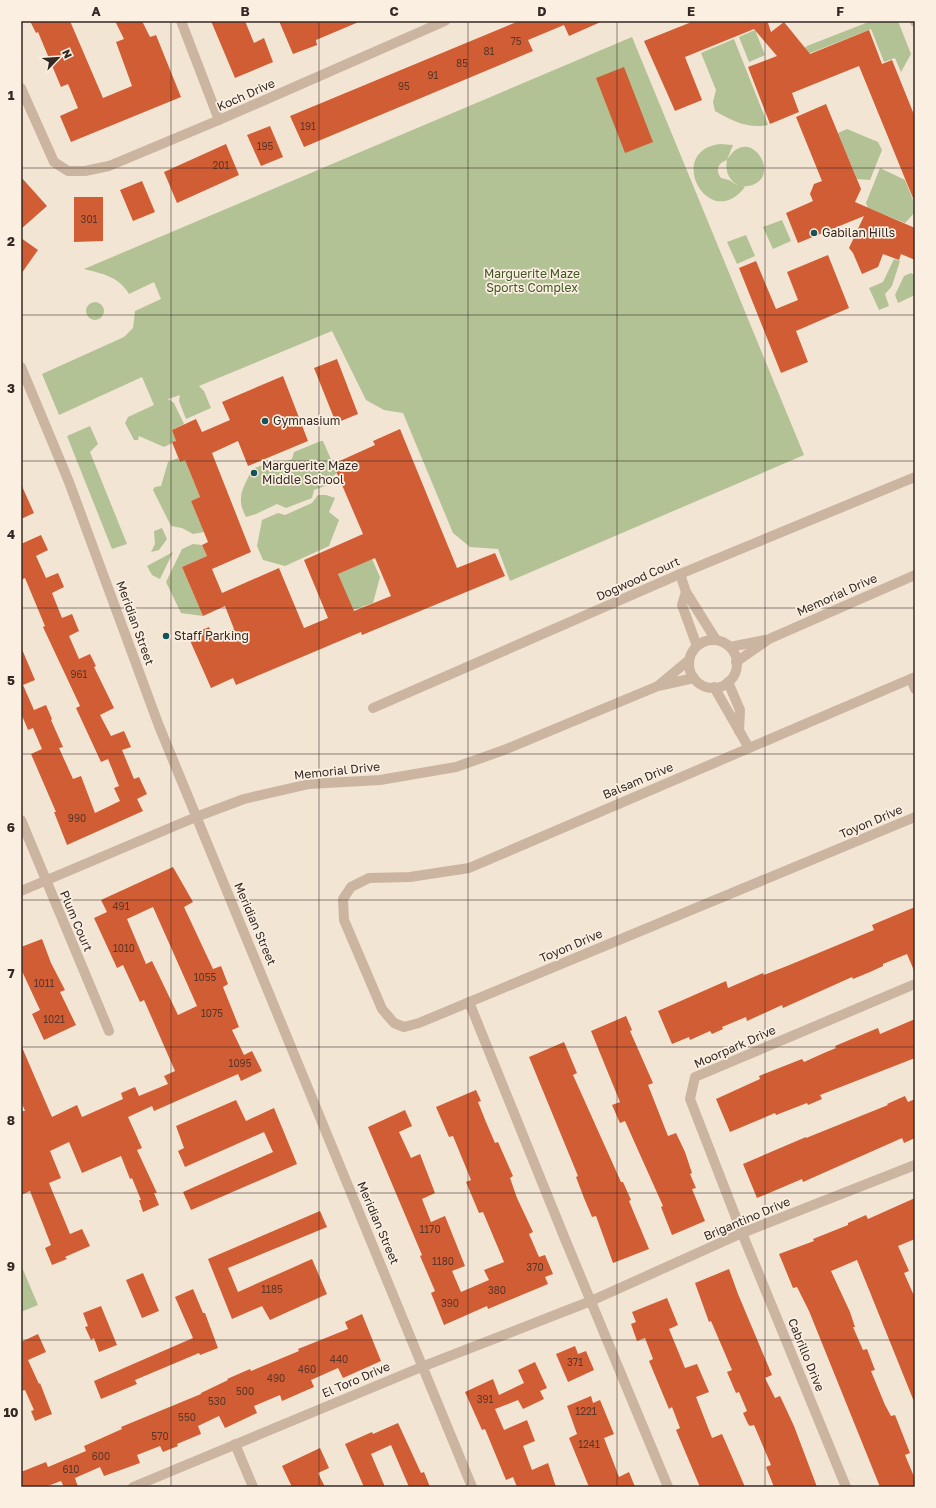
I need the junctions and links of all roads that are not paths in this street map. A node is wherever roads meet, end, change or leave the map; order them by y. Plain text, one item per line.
1 (181, 21) edge
2 (445, 21) edge
3 (21, 88) edge
4 (219, 120) junction
5 (21, 367) edge
6 (915, 477) edge
7 (680, 574) junction
8 (915, 575) edge
9 (686, 592) junction
10 (769, 639) junction
11 (716, 640) junction
12 (698, 646) junction
13 (730, 648) junction
14 (689, 660) junction
15 (736, 662) junction
16 (694, 678) junction
17 (913, 678) edge
18 (728, 682) junction
19 (658, 686) junction
20 (714, 687) junction
21 (915, 689) edge
22 (373, 708) dead end
23 (739, 731) junction
24 (749, 748) junction
25 (196, 816) junction
26 (915, 817) edge
27 (21, 820) edge
28 (369, 878) joint
29 (46, 880) junction
30 (21, 891) edge
31 (915, 984) edge
32 (469, 1002) junction
33 (109, 1031) dead end
34 (915, 1165) edge
35 (742, 1233) junction
36 (591, 1301) junction
37 (424, 1366) junction
38 (235, 1444) junction
39 (132, 1487) edge
40 (253, 1487) edge
41 (472, 1487) edge
42 (668, 1487) edge
43 (846, 1487) edge

1 - 4 street
2 - 4 street, Koch Drive
3 - 4 street, Koch Drive
5 - 25 street, Meridian Street
6 - 7 street, Dogwood Court
7 - 9 street
7 - 22 street, Dogwood Court
8 - 10 street, Memorial Drive
9 - 11 street
9 - 12 street
10 - 13 street
10 - 15 street
11 - 12 street
11 - 13 street
12 - 14 street
13 - 15 street
14 - 16 street
14 - 19 street
15 - 18 street
16 - 19 street
16 - 20 street
17 - 21 street
17 - 24 street, Balsam Drive
18 - 20 street
18 - 23 street
19 - 25 street, Memorial Drive
20 - 23 street
23 - 24 street
24 - 28 street, Balsam Drive
25 - 29 street, Memorial Drive
25 - 37 street, Meridian Street
26 - 32 street, Toyon Drive
27 - 29 street, Plum Court
28 - 32 street, Toyon Drive
29 - 30 street, Memorial Drive
29 - 33 street, Plum Court
31 - 35 street, Moorpark Drive
32 - 36 street
34 - 35 street, Brigantino Drive
35 - 36 street, Brigantino Drive
35 - 43 street, Cabrillo Drive
36 - 37 street, El Toro Drive
36 - 42 street
37 - 38 street, El Toro Drive
37 - 41 street, Meridian Street
38 - 39 street, El Toro Drive
38 - 40 street

